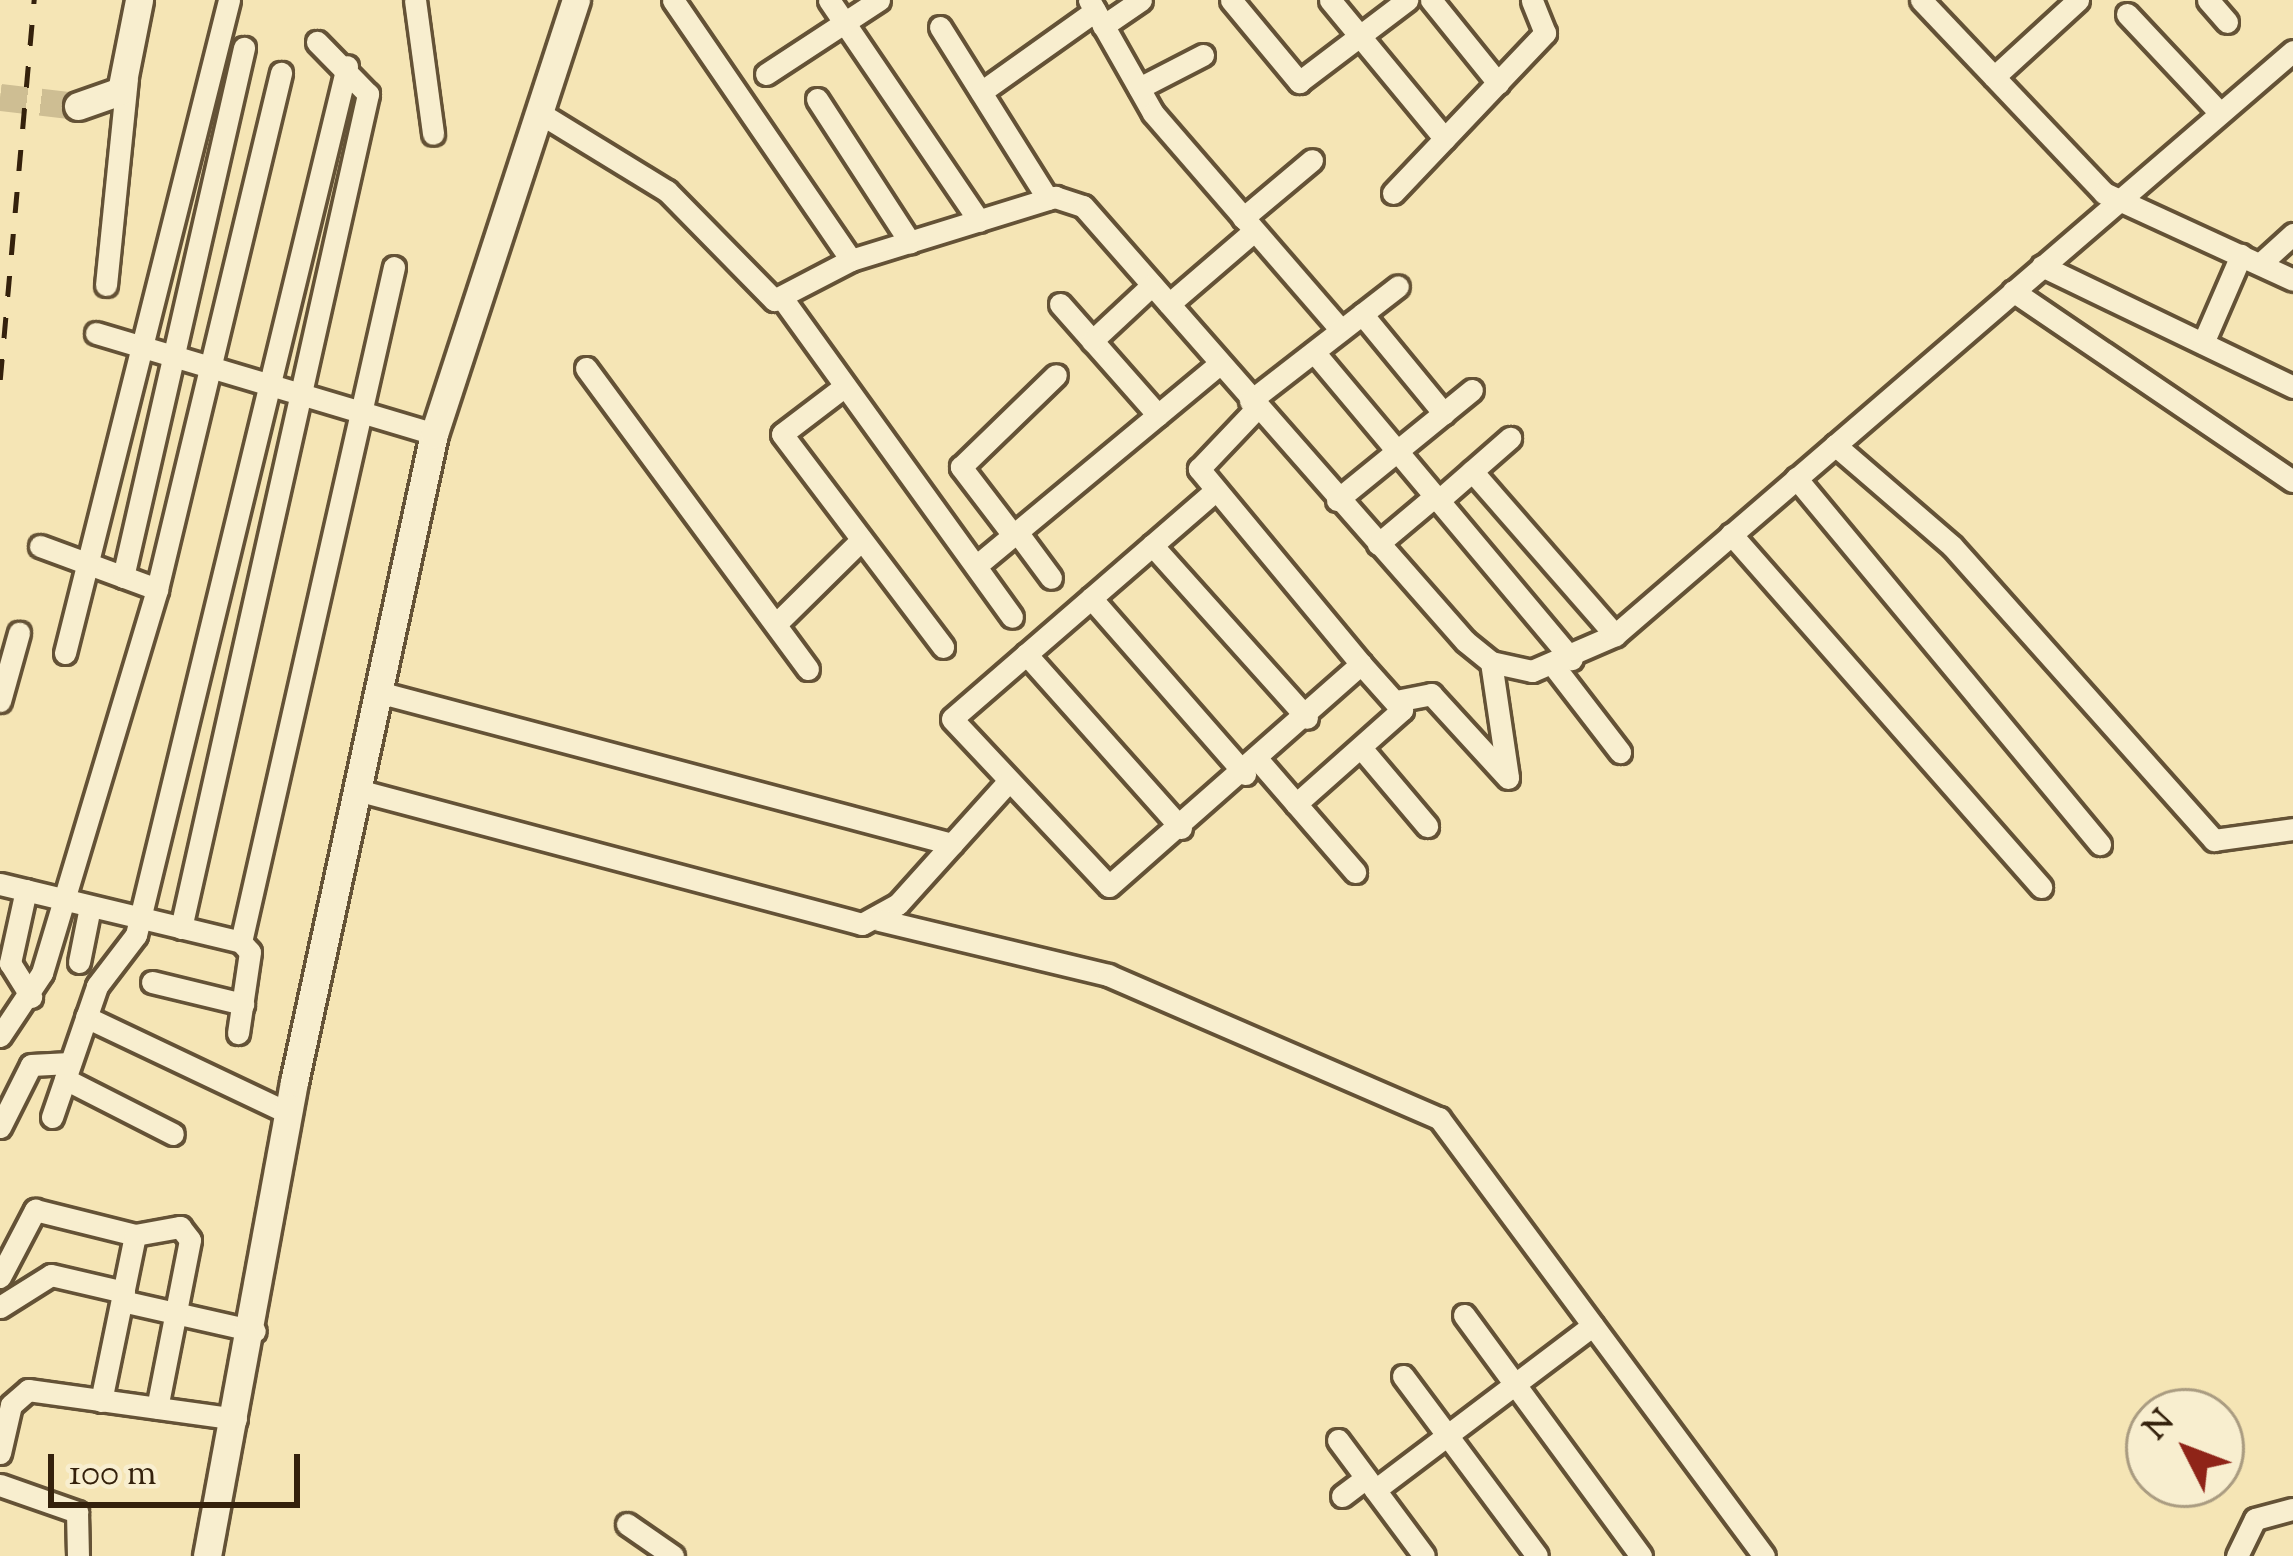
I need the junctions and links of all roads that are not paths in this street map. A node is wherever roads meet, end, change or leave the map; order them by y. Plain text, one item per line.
1 (139, 0) edge
2 (229, 0) edge
3 (415, 0) edge
4 (576, 0) edge
5 (673, 0) edge
6 (829, 0) edge
7 (879, 0) edge
8 (1141, 0) edge
9 (1231, 0) edge
10 (1330, 0) edge
11 (1407, 0) edge
12 (1431, 0) edge
13 (1532, 0) edge
14 (1921, 0) edge
15 (2208, 0) edge
16 (2067, 3) edge
17 (1096, 12) edge
18 (2128, 14) dead end
19 (2227, 22) dead end
20 (847, 23) junction
21 (940, 27) dead end
22 (1360, 37) junction
23 (317, 42) dead end
24 (244, 48) dead end
25 (2293, 51) edge
26 (1203, 55) dead end
27 (347, 66) junction
28 (280, 74) dead end
29 (766, 74) dead end
30 (1994, 77) junction
31 (127, 79) junction
32 (1498, 83) junction
33 (1139, 88) junction
34 (981, 92) junction
35 (817, 99) dead end
36 (78, 106) tunnel mouth
37 (538, 112) junction
38 (2220, 113) junction
39 (433, 134) dead end
40 (1445, 139) junction
41 (1312, 160) dead end
42 (1394, 193) dead end
43 (1048, 199) junction
44 (2117, 201) junction
45 (979, 221) junction
46 (1249, 225) junction
47 (2293, 234) edge
48 (910, 242) junction
49 (851, 260) junction
50 (2251, 260) junction
51 (2042, 266) junction
52 (394, 267) dead end
53 (2293, 280) edge
54 (1153, 284) junction
55 (106, 285) dead end
56 (1398, 286) dead end
57 (2013, 291) junction
58 (782, 298) junction
59 (1060, 304) dead end
60 (1169, 304) junction
61 (1362, 314) junction
62 (1341, 330) junction
63 (96, 333) dead end
64 (1092, 341) junction
65 (2204, 344) junction
66 (141, 346) junction
67 (1314, 352) junction
68 (173, 355) junction
69 (208, 364) junction
70 (1219, 364) junction
71 (586, 368) dead end
72 (1056, 376) dead end
73 (275, 384) junction
74 (845, 386) junction
75 (2293, 387) edge
76 (1472, 390) dead end
77 (302, 395) junction
78 (1253, 405) junction
79 (1444, 413) junction
80 (355, 415) junction
81 (1158, 415) junction
82 (434, 434) junction
83 (1510, 438) dead end
84 (1834, 445) junction
85 (1397, 453) junction
86 (1472, 471) junction
87 (2291, 475) edge
88 (1796, 478) junction
89 (1216, 490) junction
90 (1436, 499) junction
91 (1336, 500) junction
92 (1015, 534) junction
93 (1731, 534) junction
94 (858, 542) junction
95 (1378, 544) junction
96 (1152, 545) junction
97 (40, 546) dead end
98 (93, 565) junction
99 (976, 566) junction
100 (123, 577) junction
101 (1051, 578) dead end
102 (157, 589) junction
103 (1091, 598) junction
104 (1012, 617) dead end
105 (776, 624) junction
106 (19, 633) dead end
107 (1615, 635) junction
108 (943, 647) dead end
109 (65, 653) dead end
110 (1026, 654) junction
111 (1491, 662) junction
112 (1563, 662) junction
113 (1361, 664) junction
114 (808, 669) dead end
115 (378, 692) junction
116 (1401, 700) junction
117 (0, 701) edge
118 (1307, 718) junction
119 (1362, 749) junction
120 (1620, 752) dead end
121 (1252, 768) junction
122 (1003, 787) junction
123 (357, 790) junction
124 (1296, 804) junction
125 (1427, 826) dead end
126 (1181, 827) junction
127 (2293, 829) edge
128 (958, 837) junction
129 (2100, 844) dead end
130 (1355, 872) dead end
131 (0, 884) edge
132 (2041, 887) dead end
133 (26, 890) junction
134 (62, 899) junction
135 (91, 907) junction
136 (140, 919) junction
137 (879, 920) junction
138 (181, 928) junction
139 (241, 942) junction
140 (79, 962) dead end
141 (152, 982) dead end
142 (32, 997) junction
143 (243, 1004) junction
144 (86, 1017) junction
145 (238, 1033) dead end
146 (0, 1036) edge
147 (68, 1071) junction
148 (288, 1113) junction
149 (52, 1117) dead end
150 (0, 1126) edge
151 (173, 1134) dead end
152 (135, 1235) junction
153 (0, 1277) edge
154 (123, 1297) junction
155 (0, 1307) edge
156 (175, 1313) junction
157 (1464, 1315) dead end
158 (1594, 1325) junction
159 (254, 1331) junction
160 (1402, 1376) dead end
161 (1513, 1386) junction
162 (101, 1401) junction
163 (157, 1408) junction
164 (236, 1419) junction
165 (1448, 1436) junction
166 (1338, 1440) dead end
167 (0, 1454) edge
168 (1371, 1484) junction
169 (0, 1485) edge
170 (1342, 1496) dead end
171 (2293, 1509) edge
172 (627, 1524) dead end
173 (78, 1556) edge
174 (207, 1556) edge
175 (673, 1556) edge
176 (1424, 1556) edge
177 (1537, 1556) edge
178 (1641, 1556) edge
179 (1764, 1556) edge
180 (2237, 1556) edge

1 - 31 main road
2 - 66 street
3 - 39 street
4 - 37 main road
5 - 49 street
6 - 20 street
7 - 20 street
8 - 17 street
9 - 22 street
10 - 22 street
11 - 22 street
12 - 32 street
13 - 32 street
14 - 30 street
15 - 19 street
16 - 30 street
17 - 33 street
17 - 34 street
18 - 38 street
20 - 29 street
20 - 45 street
21 - 34 street
22 - 40 street
23 - 27 street
24 - 68 street
25 - 38 street
26 - 33 street
27 - 73 street
27 - 77 street
28 - 69 street
30 - 44 street
31 - 36 main road
31 - 55 street
32 - 40 street
33 - 46 street
34 - 43 street
35 - 48 street
37 - 58 street
37 - 82 main road
38 - 44 street
40 - 42 street
41 - 46 street
43 - 45 street
43 - 54 street
44 - 50 street
44 - 51 street
45 - 48 street
46 - 60 street
46 - 62 street
47 - 50 street
48 - 49 street
49 - 58 street
50 - 53 street
50 - 65 street
51 - 57 street
51 - 65 street
52 - 80 street
54 - 60 street
54 - 64 street
56 - 61 street
57 - 84 street
57 - 87 street
58 - 74 street
59 - 64 street
60 - 70 street
61 - 62 street
61 - 79 street
62 - 67 street
63 - 66 street
64 - 81 street
65 - 75 street
66 - 68 street
66 - 98 street
67 - 78 street
67 - 85 street
68 - 69 street
68 - 100 street
69 - 73 street
69 - 102 street
70 - 78 street
70 - 81 street
71 - 105 street
72 - 92 street
73 - 77 street
73 - 136 street
74 - 94 street
74 - 99 street
76 - 79 street
77 - 80 street
77 - 138 street
78 - 89 street
78 - 91 street
79 - 85 street
80 - 82 street
80 - 139 street
81 - 92 street
82 - 115 main road
83 - 86 street
84 - 88 street
84 - 127 street
85 - 90 street
85 - 91 street
86 - 90 street
86 - 107 street
88 - 93 street
88 - 129 street
89 - 96 street
89 - 113 street
90 - 95 street
90 - 112 street
91 - 95 street
92 - 99 street
92 - 101 street
93 - 107 street
93 - 132 street
94 - 105 street
94 - 108 street
95 - 111 street
96 - 103 street
96 - 118 street
97 - 98 street
98 - 100 street
98 - 109 street
99 - 104 street
100 - 102 street
102 - 134 street
103 - 110 street
103 - 121 street
105 - 114 street
106 - 117 street
107 - 112 street
110 - 122 street
110 - 126 street
111 - 112 street
111 - 116 street
112 - 120 street
113 - 116 street
113 - 118 street
115 - 123 main road
115 - 128 street
116 - 119 street
118 - 121 street
119 - 124 street
119 - 125 street
121 - 124 street
121 - 126 street
122 - 126 street
122 - 128 street
123 - 137 street
123 - 148 main road
124 - 130 street
128 - 137 street
131 - 133 street
133 - 134 street
133 - 142 street
134 - 135 street
134 - 142 street
135 - 136 street
135 - 140 street
136 - 138 street
136 - 144 street
137 - 158 street
138 - 139 street
139 - 143 street
141 - 143 street
142 - 146 street
143 - 145 street
144 - 147 street
144 - 148 street
147 - 149 street
147 - 150 street
147 - 151 street
148 - 159 main road
152 - 153 street
152 - 154 street
152 - 156 street
154 - 155 street
154 - 156 street
154 - 162 street
156 - 159 street
156 - 163 street
157 - 161 street
158 - 161 street
158 - 179 street
159 - 164 main road
160 - 165 street
161 - 165 street
161 - 178 street
162 - 163 street
162 - 167 street
163 - 164 street
164 - 174 main road
165 - 168 street
165 - 177 street
166 - 168 street
168 - 170 street
168 - 176 street
169 - 173 street
171 - 180 street
172 - 175 street

